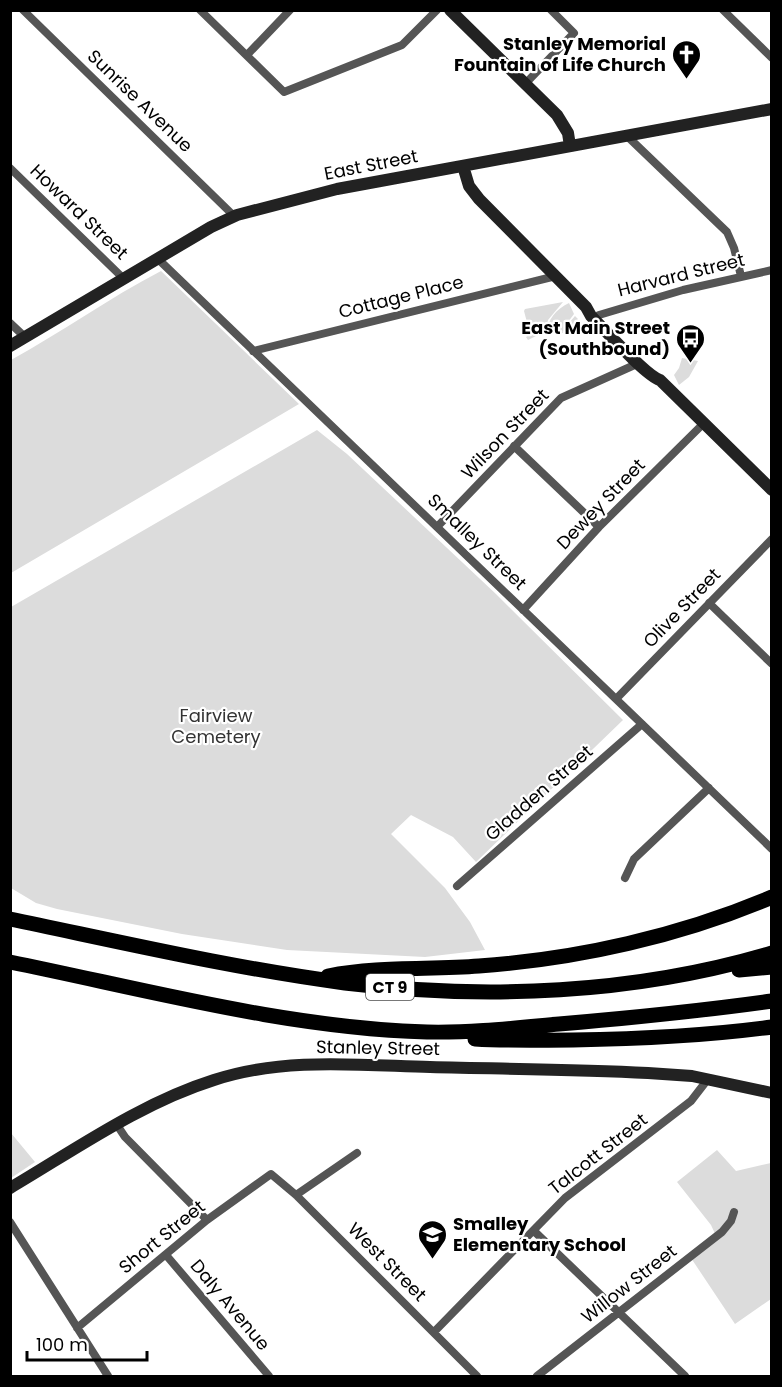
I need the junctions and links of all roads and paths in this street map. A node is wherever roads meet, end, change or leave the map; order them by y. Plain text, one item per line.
1 (23, 10) edge
2 (200, 10) edge
3 (290, 10) edge
4 (437, 10) edge
5 (450, 10) edge
6 (551, 10) edge
7 (723, 10) edge
8 (247, 55) junction
9 (771, 58) edge
10 (525, 84) junction
11 (771, 109) edge
12 (627, 136) junction
13 (570, 146) junction
14 (463, 166) junction
15 (10, 168) edge
16 (234, 216) junction
17 (158, 259) junction
18 (771, 270) edge
19 (556, 276) junction
20 (741, 276) junction
21 (124, 279) junction
22 (586, 307) junction
23 (599, 315) junction
24 (10, 322) edge
25 (26, 338) junction
26 (10, 346) edge
27 (253, 351) junction
28 (639, 363) junction
29 (660, 380) junction
30 (704, 423) junction
31 (514, 446) junction
32 (771, 490) edge
33 (437, 527) junction
34 (599, 527) junction
35 (771, 540) edge
36 (709, 603) junction
37 (523, 609) junction
38 (771, 664) edge
39 (616, 699) junction
40 (642, 724) junction
41 (709, 788) junction
42 (771, 847) edge
43 (626, 878) dead end
44 (457, 886) dead end
45 (771, 897) edge
46 (10, 919) edge
47 (771, 953) edge
48 (10, 962) edge
49 (771, 967) edge
50 (703, 972) junction
51 (315, 979) junction
52 (771, 1001) edge
53 (771, 1027) edge
54 (425, 1032) junction
55 (708, 1079) junction
56 (771, 1093) edge
57 (117, 1125) junction
58 (357, 1153) dead end
59 (271, 1174) joint
60 (10, 1188) edge
61 (296, 1195) junction
62 (734, 1212) dead end
63 (207, 1220) junction
64 (10, 1222) edge
65 (534, 1231) junction
66 (166, 1255) junction
67 (617, 1313) junction
68 (77, 1328) junction
69 (434, 1332) junction
70 (108, 1377) edge
71 (269, 1377) edge
72 (477, 1377) edge
73 (537, 1377) edge
74 (685, 1377) edge

1 - 16 street, Sunrise Avenue
2 - 8 street
3 - 8 street
4 - 8 street
5 - 10 main road
6 - 10 street
7 - 9 street
10 - 13 main road
11 - 12 main road, East Street
12 - 13 main road, East Street
12 - 20 street
13 - 14 main road, East Street
14 - 16 main road, East Street
14 - 19 main road
15 - 21 street, Howard Street
16 - 17 main road, East Street
17 - 21 main road, East Street
17 - 27 street, Smalley Street
18 - 20 street, Harvard Street
19 - 22 main road
19 - 27 street, Cottage Place
20 - 23 street, Harvard Street
21 - 25 main road, East Street
22 - 23 main road
22 - 28 main road
23 - 29 main road
24 - 25 street
25 - 26 main road, East Street
27 - 33 street, Smalley Street
28 - 29 main road
28 - 31 street, Wilson Street
29 - 30 main road
30 - 32 main road
30 - 34 street, Dewey Street
31 - 33 street, Wilson Street
31 - 34 street
33 - 37 street, Smalley Street
34 - 37 street, Dewey Street
35 - 36 street, Olive Street
36 - 38 street
36 - 39 street, Olive Street
37 - 39 street, Smalley Street
39 - 40 street, Smalley Street
40 - 41 street, Smalley Street
40 - 44 street, Gladden Street
41 - 42 street, Smalley Street
41 - 43 street
45 - 51 highway
46 - 51 highway, CT 9
47 - 50 highway, CT 9
48 - 54 highway
49 - 50 highway
50 - 51 highway, CT 9
52 - 54 highway
53 - 54 highway
55 - 56 main road, Stanley Street
55 - 57 main road, Stanley Street
55 - 65 street, Talcott Street
57 - 60 main road, Stanley Street
57 - 63 street
58 - 61 street
59 - 61 street, West Street
59 - 63 street, Short Street
61 - 69 street, West Street
62 - 67 street, Willow Street
63 - 66 street, Short Street
64 - 68 street
65 - 67 street
65 - 69 street, Talcott Street
66 - 68 street, Short Street
66 - 71 street, Daly Avenue
67 - 73 street, Willow Street
67 - 74 street
68 - 70 street
69 - 72 street, West Street

